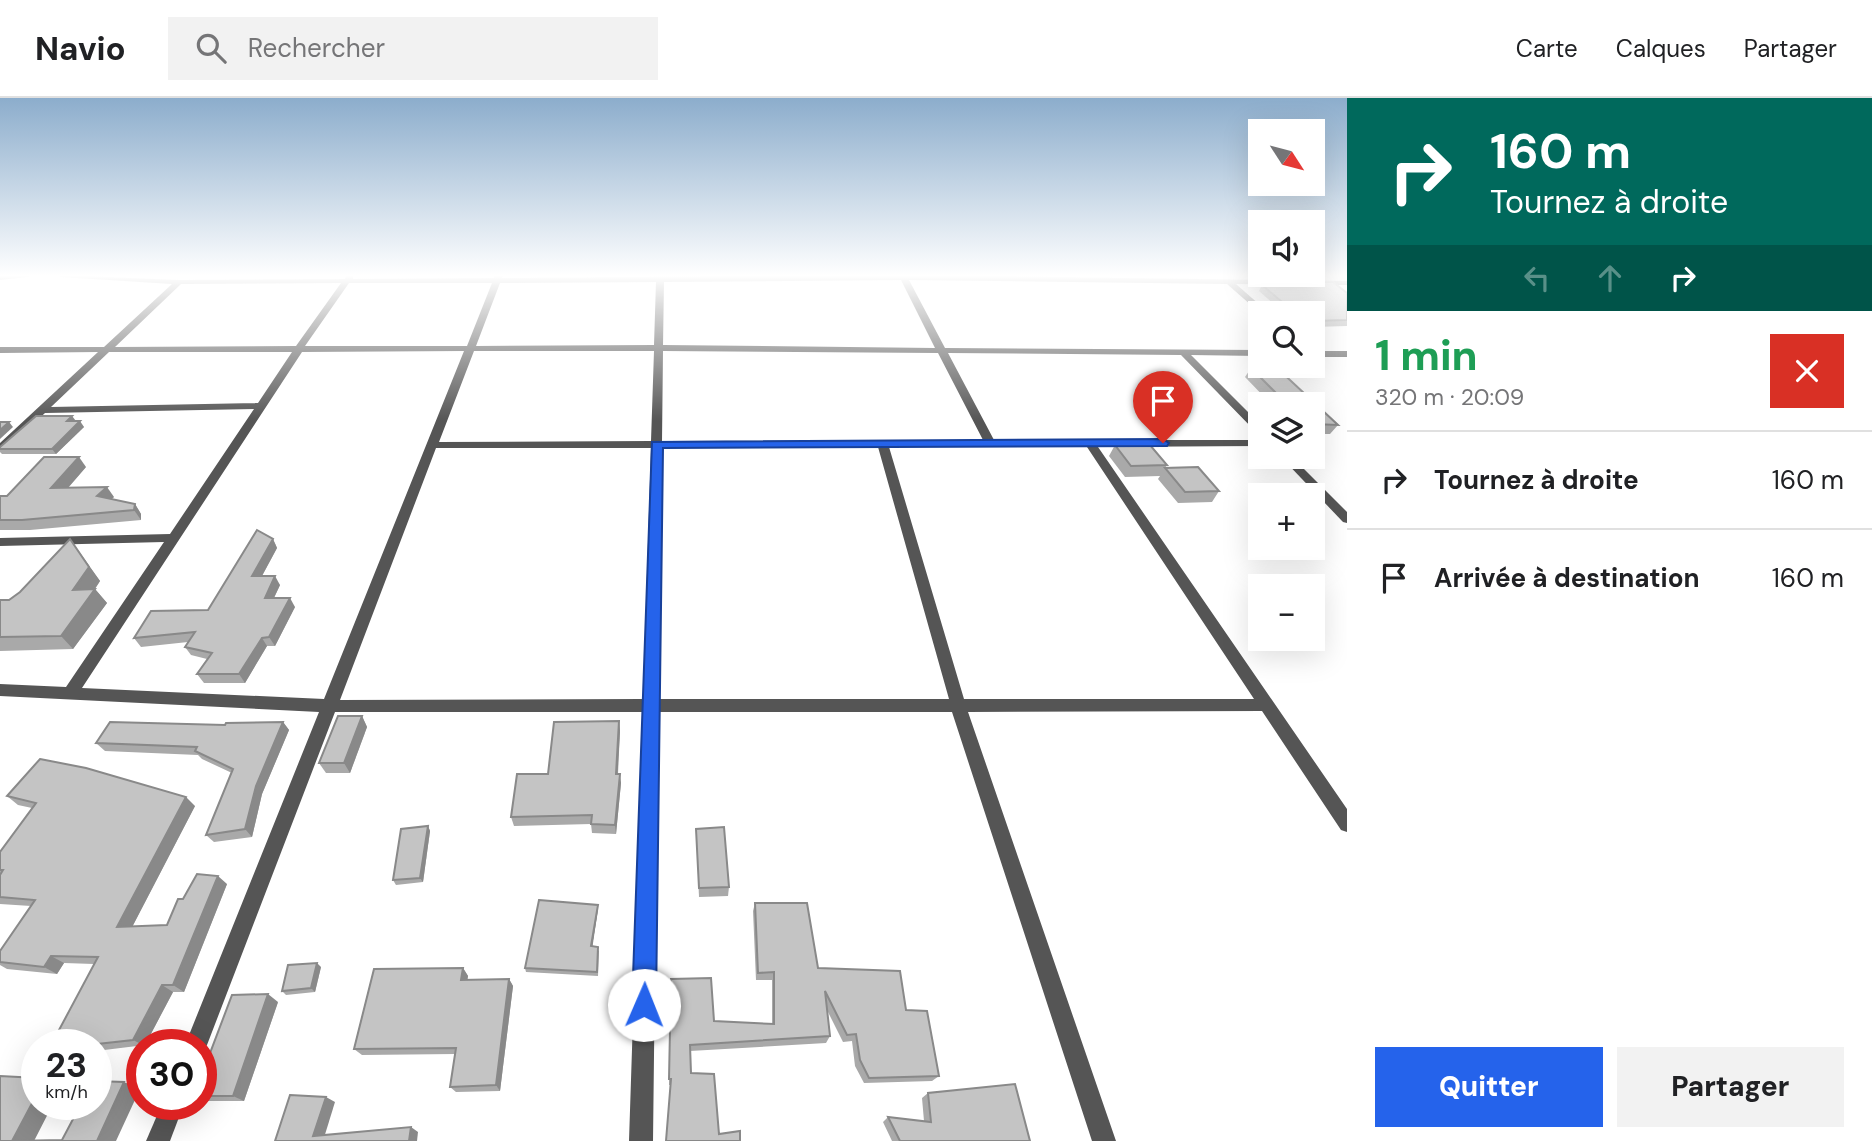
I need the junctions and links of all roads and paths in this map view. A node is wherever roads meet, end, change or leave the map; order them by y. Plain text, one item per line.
1 (134, 324) edge
2 (317, 324) edge
3 (480, 324) edge
4 (659, 324) edge
5 (927, 324) edge
6 (471, 348) junction
7 (659, 348) junction
8 (299, 349) junction
9 (106, 350) junction
10 (941, 350) junction
11 (0, 351) edge
12 (1183, 352) junction
13 (1248, 353) edge
14 (1325, 354) edge
15 (1347, 354) edge
16 (261, 406) junction
17 (42, 410) junction
18 (1248, 418) edge
19 (990, 443) junction
20 (1090, 443) junction
21 (1248, 443) edge
22 (656, 444) junction
23 (883, 444) junction
24 (432, 445) junction
25 (0, 449) edge
26 (1298, 469) edge
27 (1347, 519) edge
28 (173, 538) junction
29 (0, 542) edge
30 (0, 690) edge
31 (70, 694) junction
32 (958, 705) junction
33 (1266, 705) junction
34 (330, 706) junction
35 (651, 706) junction
36 (1347, 824) edge
37 (202, 1029) edge
38 (167, 1120) edge
39 (158, 1141) edge
40 (641, 1141) edge
41 (1104, 1141) edge

1 - 9 street
2 - 8 street
3 - 6 street
4 - 7 street
5 - 10 street
6 - 7 street
6 - 8 street
6 - 24 street
7 - 10 street
7 - 22 street
8 - 9 street
8 - 16 street
9 - 11 street
9 - 17 street
10 - 12 street
10 - 19 street
12 - 13 street
12 - 18 street
14 - 15 street
16 - 17 street
16 - 28 street
17 - 25 street
19 - 20 street
19 - 23 street
20 - 21 street
20 - 33 street
22 - 23 street
22 - 24 street
22 - 35 street
23 - 32 street
24 - 34 street
26 - 27 street
28 - 29 street
28 - 31 street
30 - 31 street
31 - 34 street
32 - 33 street
32 - 35 street
32 - 41 street
33 - 36 street
34 - 35 street
34 - 37 street
35 - 40 street
38 - 39 street

